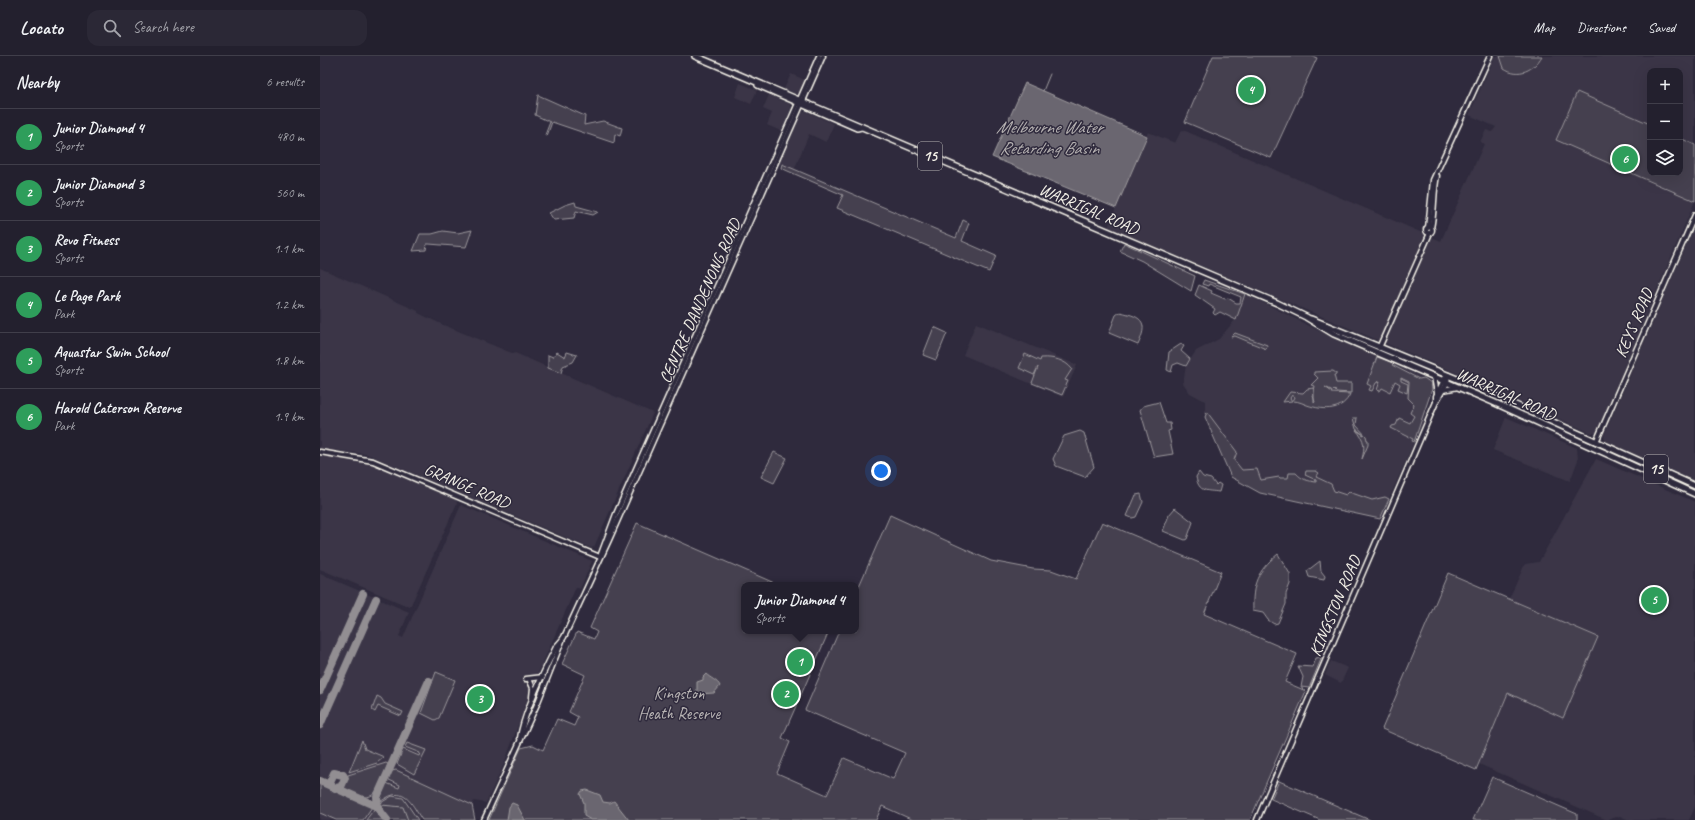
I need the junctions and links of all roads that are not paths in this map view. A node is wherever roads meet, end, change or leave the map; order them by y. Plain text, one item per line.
1 (695, 56) edge
2 (819, 56) edge
3 (823, 56) edge
4 (1490, 56) edge
5 (801, 102) junction
6 (1695, 215) edge
7 (1306, 317) junction
8 (1380, 346) junction
9 (1377, 352) junction
10 (1448, 375) junction
11 (1434, 377) junction
12 (1445, 382) junction
13 (1458, 387) junction
14 (1443, 390) junction
15 (1437, 394) junction
16 (1436, 402) junction
17 (1596, 442) junction
18 (1593, 448) junction
19 (320, 452) edge
20 (1695, 486) edge
21 (1695, 494) edge
22 (600, 557) junction
23 (562, 641) junction
24 (543, 677) junction
25 (532, 701) junction
26 (520, 738) junction
27 (484, 820) edge
28 (1256, 820) edge

1 - 5 highway, WARRIGAL ROAD / 15
2 - 5 main road, CENTRE DANDENONG ROAD
3 - 5 main road, CENTRE DANDENONG ROAD
4 - 8 main road
5 - 7 highway, WARRIGAL ROAD / 15
5 - 22 main road, CENTRE DANDENONG ROAD
6 - 17 main road, KEYS ROAD
7 - 8 highway, WARRIGAL ROAD / 15
7 - 9 highway, WARRIGAL ROAD / 15
8 - 9 main road
8 - 10 highway, WARRIGAL ROAD / 15
9 - 11 highway, WARRIGAL ROAD / 15
10 - 12 main road, KINGSTON ROAD
10 - 17 highway, WARRIGAL ROAD / 15
11 - 12 highway, WARRIGAL ROAD / 15
11 - 15 main road
12 - 13 highway, WARRIGAL ROAD / 15
12 - 14 main road, KINGSTON ROAD
12 - 15 main road, KINGSTON ROAD
13 - 14 main road
13 - 18 highway, WARRIGAL ROAD / 15
14 - 16 main road, KINGSTON ROAD
15 - 16 main road, KINGSTON ROAD
16 - 28 main road, KINGSTON ROAD
17 - 18 highway
17 - 20 highway, WARRIGAL ROAD / 15
18 - 21 highway, WARRIGAL ROAD / 15
19 - 22 main road, GRANGE ROAD
22 - 23 main road, CENTRE DANDENONG ROAD
23 - 24 main road, CENTRE DANDENONG ROAD
23 - 26 main road, CENTRE DANDENONG ROAD
24 - 25 main road, CENTRE DANDENONG ROAD
24 - 25 main road
25 - 26 main road, CENTRE DANDENONG ROAD
26 - 27 main road, CENTRE DANDENONG ROAD

